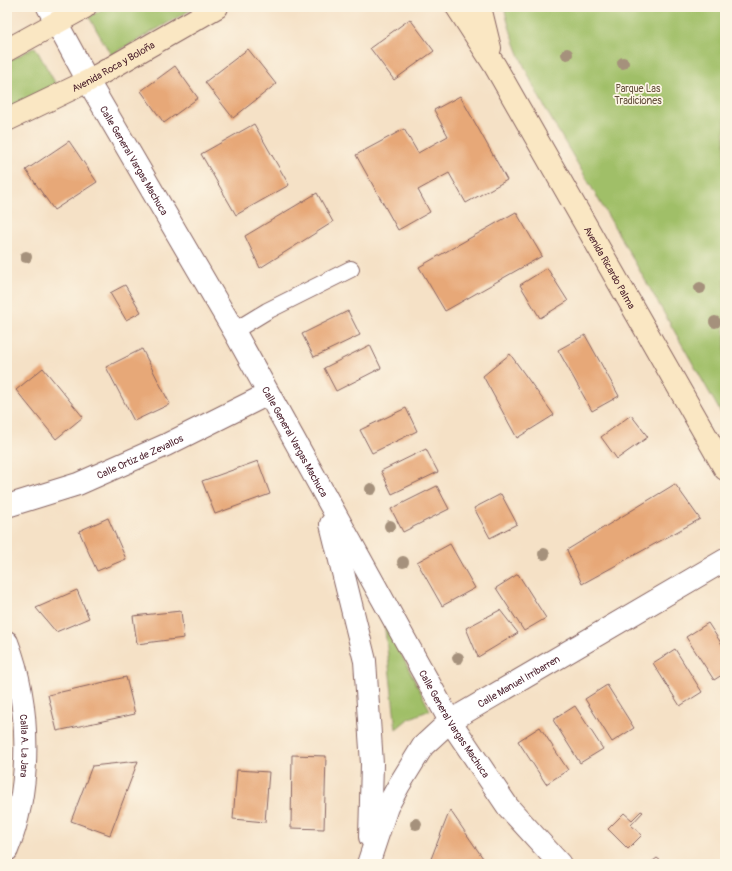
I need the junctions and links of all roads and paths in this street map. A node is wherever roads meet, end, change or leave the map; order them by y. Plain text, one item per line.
1 (85, 7) edge
2 (217, 7) edge
3 (457, 7) edge
4 (480, 7) edge
5 (52, 15) edge
6 (7, 50) edge
7 (495, 66) junction
8 (88, 81) junction
9 (7, 120) edge
10 (351, 269) dead end
11 (234, 331) junction
12 (268, 394) junction
13 (725, 469) edge
14 (324, 496) junction
15 (7, 506) edge
16 (725, 560) edge
17 (7, 642) edge
18 (450, 720) junction
19 (7, 850) edge
20 (369, 860) edge
21 (560, 864) edge

1 - 5 main road
2 - 8 main road, Avenida Roca y Boloña
3 - 7 main road, Avenida Ricardo Palma
4 - 7 main road, Avenida Ricardo Palma
5 - 6 main road
5 - 8 street, Calle General Vargas Machuca
7 - 13 main road, Avenida Ricardo Palma
8 - 9 main road, Avenida Roca y Boloña
8 - 11 street, Calle General Vargas Machuca
10 - 11 lane
11 - 12 street, Calle General Vargas Machuca
12 - 14 street, Calle General Vargas Machuca
12 - 15 street, Calle Ortiz de Zevallos
14 - 18 street, Calle General Vargas Machuca
14 - 20 street, Calle Manuel Irribarren
16 - 18 street, Calle Manuel Irribarren
17 - 19 street, Calla A. La Jara
18 - 20 street, Calle Manuel Irribarren
18 - 21 street, Calle General Vargas Machuca

